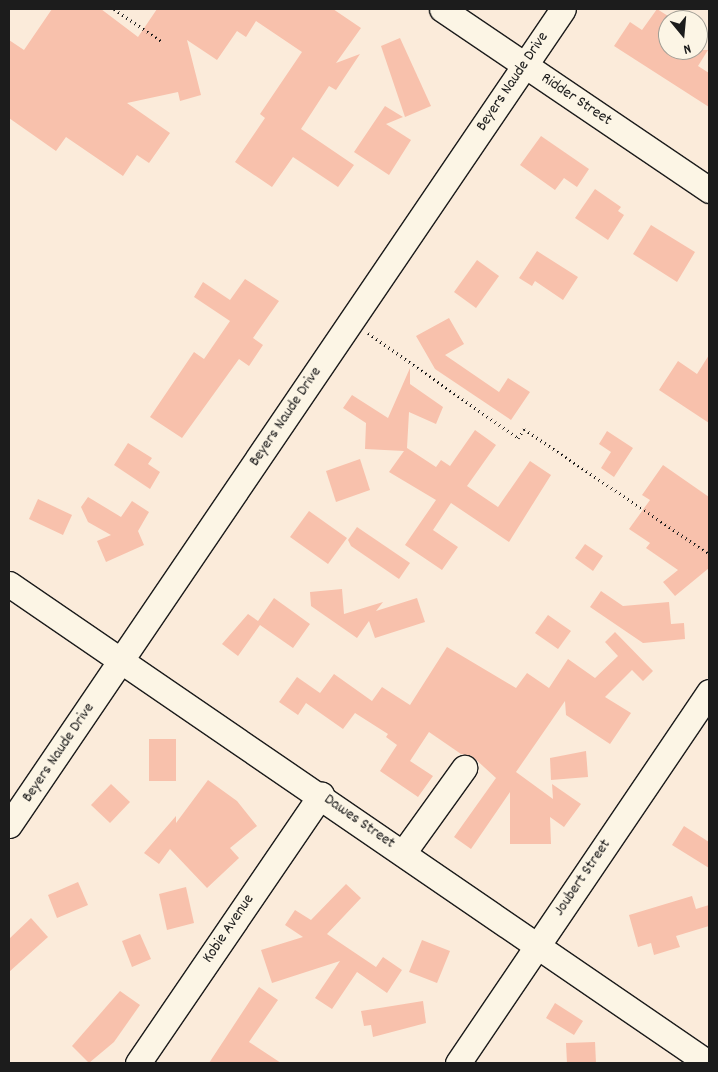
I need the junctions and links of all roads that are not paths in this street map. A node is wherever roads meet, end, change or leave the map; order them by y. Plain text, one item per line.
1 (442, 9) edge
2 (563, 9) edge
3 (525, 65) junction
4 (709, 190) edge
5 (9, 584) edge
6 (121, 662) junction
7 (709, 692) edge
8 (464, 768) dead end
9 (321, 795) junction
10 (9, 826) edge
11 (403, 853) junction
12 (536, 946) junction
13 (138, 1063) edge
14 (458, 1063) edge
15 (708, 1063) edge

1 - 3 street, Ridder Street
2 - 3 street, Beyers Naude Drive
3 - 4 street, Ridder Street
3 - 6 street, Beyers Naude Drive
5 - 6 street, Dawes Street
6 - 9 street, Dawes Street
6 - 10 street, Beyers Naude Drive
7 - 12 street, Joubert Street
8 - 11 street
9 - 11 street, Dawes Street
9 - 13 street, Kobie Avenue
11 - 12 street, Dawes Street
12 - 14 street, Joubert Street
12 - 15 street, Dawes Street

